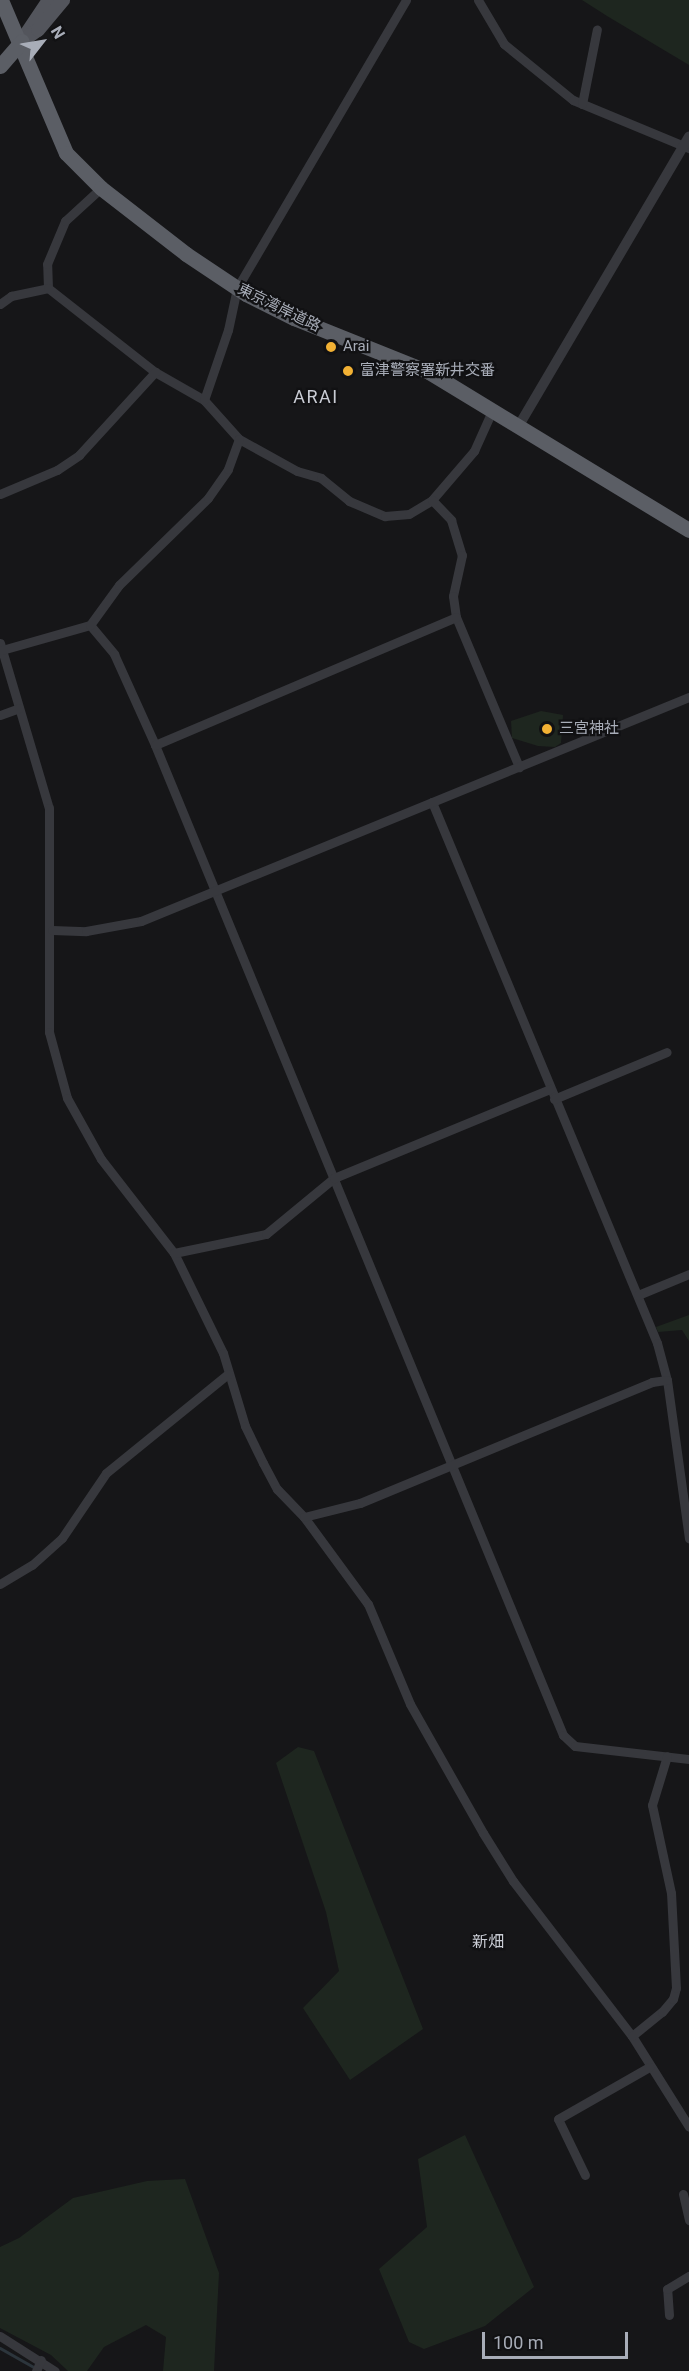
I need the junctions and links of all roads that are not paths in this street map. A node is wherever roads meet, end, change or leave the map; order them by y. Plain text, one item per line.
1 (1, 0) edge
2 (49, 0) edge
3 (63, 0) edge
4 (406, 0) edge
5 (478, 0) edge
6 (597, 29) dead end
7 (22, 41) junction
8 (0, 66) edge
9 (582, 104) junction
10 (688, 144) edge
11 (101, 188) junction
12 (48, 288) junction
13 (237, 288) junction
14 (0, 304) edge
15 (155, 372) junction
16 (204, 400) junction
17 (492, 411) junction
18 (518, 427) junction
19 (239, 439) junction
20 (0, 494) edge
21 (432, 500) junction
22 (689, 530) edge
23 (456, 617) junction
24 (90, 624) junction
25 (1, 646) edge
26 (689, 697) edge
27 (19, 708) junction
28 (0, 715) edge
29 (154, 745) junction
30 (519, 767) junction
31 (432, 802) junction
32 (216, 892) junction
33 (52, 930) junction
34 (667, 1052) dead end
35 (550, 1089) junction
36 (554, 1099) junction
37 (334, 1179) junction
38 (174, 1253) junction
39 (689, 1274) edge
40 (638, 1295) junction
41 (228, 1374) junction
42 (667, 1380) junction
43 (453, 1464) junction
44 (304, 1517) junction
45 (689, 1538) edge
46 (0, 1584) edge
47 (666, 1756) junction
48 (689, 1759) edge
49 (632, 2036) junction
50 (649, 2067) junction
51 (689, 2127) edge
52 (585, 2175) dead end
53 (683, 2194) dead end
54 (689, 2220) edge
55 (689, 2276) edge
56 (669, 2315) dead end
57 (0, 2336) edge
58 (38, 2365) edge
59 (56, 2371) edge

1 - 7 highway, 東京湾岸道路
2 - 7 main road
3 - 7 main road
4 - 13 street
5 - 9 street
6 - 9 street
7 - 8 highway
7 - 11 highway, 東京湾岸道路
9 - 10 street
10 - 18 street
11 - 12 street
11 - 13 highway, 東京湾岸道路
12 - 14 street
12 - 15 street
13 - 16 street
13 - 17 highway, 東京湾岸道路
15 - 16 street
15 - 20 street
16 - 19 street
17 - 18 highway, 東京湾岸道路
17 - 21 street
18 - 22 highway, 東京湾岸道路
19 - 21 street
19 - 24 street
21 - 23 street
23 - 29 street
23 - 30 street
24 - 25 street
24 - 29 street
25 - 27 street
26 - 30 street
27 - 28 street
27 - 33 street
29 - 32 street
30 - 31 street
31 - 32 street
31 - 35 street
32 - 33 street
32 - 37 street
33 - 38 street
34 - 36 street
35 - 36 street
35 - 37 street
36 - 40 street
37 - 38 street
37 - 43 street
38 - 41 street
39 - 40 street
40 - 42 street
41 - 44 street
41 - 46 street
42 - 43 street
42 - 45 street
43 - 44 street
43 - 47 street
44 - 49 street
47 - 48 street
47 - 49 street
49 - 50 street
50 - 51 street
50 - 52 street
53 - 54 street
55 - 56 street
57 - 58 street
58 - 59 street

